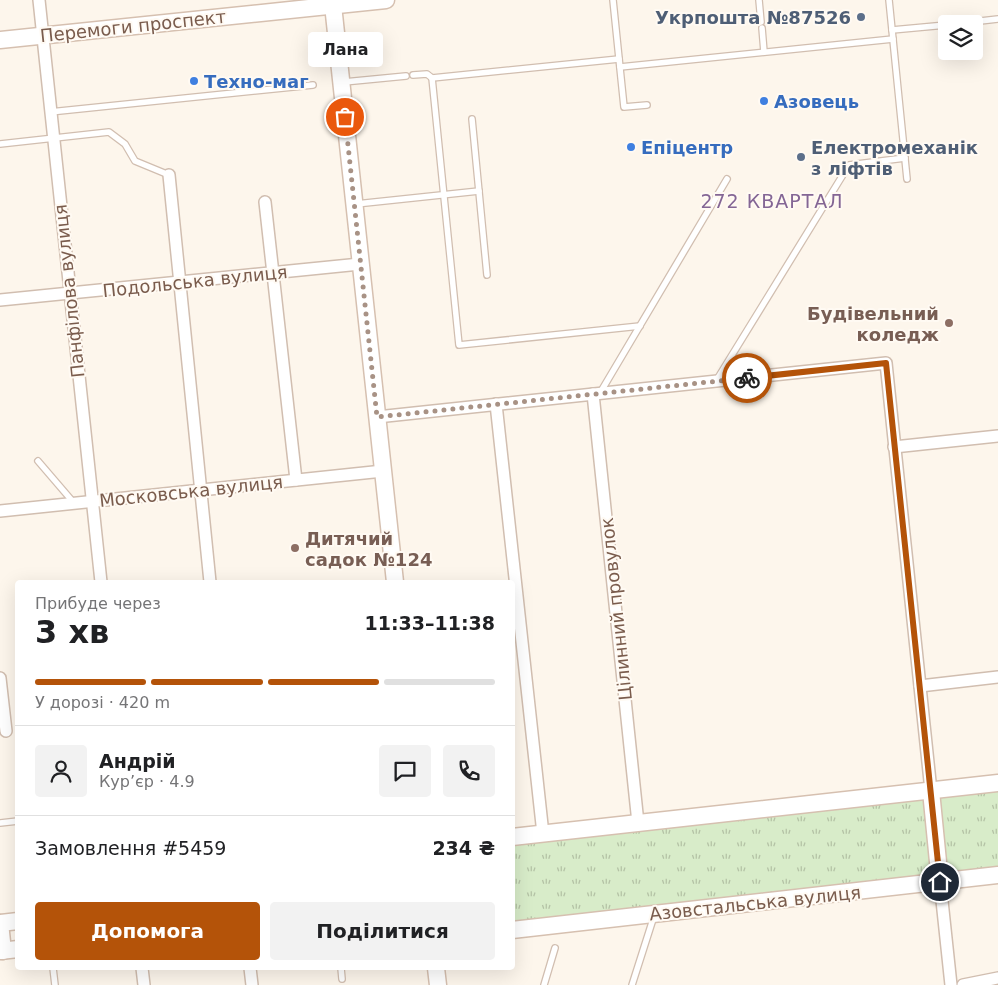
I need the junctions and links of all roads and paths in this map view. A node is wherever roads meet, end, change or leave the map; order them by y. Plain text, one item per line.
1 (38, 0) edge
2 (386, 0) edge
3 (613, 0) edge
4 (759, 0) edge
5 (889, 0) edge
6 (334, 2) edge
7 (998, 19) edge
8 (983, 21) edge
9 (938, 26) edge
10 (892, 30) junction
11 (42, 35) junction
12 (893, 39) junction
13 (0, 40) edge
14 (764, 52) junction
15 (619, 60) junction
16 (620, 67) junction
17 (432, 78) junction
18 (341, 82) junction
19 (313, 85) dead end
20 (647, 105) dead end
21 (50, 112) junction
22 (472, 120) dead end
23 (53, 138) junction
24 (0, 144) edge
25 (905, 158) junction
26 (169, 175) joint
27 (727, 179) dead end
28 (907, 179) dead end
29 (479, 191) junction
30 (444, 195) junction
31 (265, 202) dead end
32 (354, 204) junction
33 (360, 264) junction
34 (273, 273) junction
35 (488, 275) dead end
36 (180, 282) junction
37 (70, 293) junction
38 (0, 300) edge
39 (640, 326) junction
40 (716, 381) junction
41 (596, 394) junction
42 (496, 404) junction
43 (377, 417) junction
44 (998, 436) edge
45 (894, 447) junction
46 (38, 461) dead end
47 (383, 471) junction
48 (296, 480) junction
49 (201, 490) junction
50 (92, 502) junction
51 (75, 503) junction
52 (0, 511) edge
53 (101, 580) edge
54 (210, 580) edge
55 (395, 580) edge
56 (515, 580) edge
57 (515, 582) edge
58 (998, 677) edge
59 (0, 678) edge
60 (920, 686) junction
61 (3, 732) edge
62 (998, 783) edge
63 (930, 791) junction
64 (15, 821) edge
65 (0, 823) edge
66 (638, 823) junction
67 (542, 834) junction
68 (515, 837) edge
69 (998, 875) edge
70 (940, 882) junction
71 (654, 914) junction
72 (15, 921) edge
73 (0, 922) edge
74 (515, 930) edge
75 (555, 948) dead end
76 (7, 950) edge
77 (53, 970) edge
78 (142, 970) edge
79 (250, 970) edge
80 (341, 970) edge
81 (436, 970) edge
82 (998, 978) edge
83 (342, 979) dead end
84 (54, 985) edge
85 (144, 985) edge
86 (252, 985) edge
87 (438, 985) edge
88 (544, 985) edge
89 (632, 985) edge
90 (951, 985) edge
91 (963, 985) edge

1 - 11 street, Панфілова вулиця
2 - 6 street, Перемоги проспект
3 - 15 lane
4 - 14 lane
5 - 10 lane
6 - 11 street, Перемоги проспект
6 - 18 street
7 - 8 lane
9 - 10 lane
10 - 12 lane
11 - 13 street, Перемоги проспект
11 - 21 street, Панфілова вулиця
12 - 14 lane
12 - 25 lane
14 - 16 lane
15 - 16 lane
15 - 17 lane
16 - 20 lane
17 - 18 lane
17 - 30 lane
18 - 32 street
19 - 21 lane
21 - 23 street, Панфілова вулиця
22 - 29 lane
23 - 24 lane
23 - 26 lane
23 - 37 street, Панфілова вулиця
25 - 28 lane
25 - 40 lane
26 - 36 street
27 - 39 lane
29 - 30 lane
29 - 35 lane
30 - 32 lane
30 - 39 lane
31 - 34 street
32 - 33 street
33 - 34 street, Подольська вулиця
33 - 43 street
34 - 36 street, Подольська вулиця
34 - 48 street
36 - 37 street, Подольська вулиця
36 - 49 street
37 - 38 street, Подольська вулиця
37 - 50 street, Панфілова вулиця
39 - 41 lane
40 - 41 street
40 - 45 street
41 - 42 street
41 - 66 street, Цілинний провулок
42 - 43 street
42 - 56 street
43 - 47 street
44 - 45 street
45 - 60 street
46 - 51 lane
47 - 48 street, Московська вулиця
47 - 55 street
48 - 49 street, Московська вулиця
49 - 50 street, Московська вулиця
49 - 54 street
50 - 51 street, Московська вулиця
50 - 53 street, Панфілова вулиця
51 - 52 street, Московська вулиця
57 - 67 street
58 - 60 street
59 - 61 street
60 - 63 street
62 - 63 street
63 - 66 street
63 - 70 street
64 - 65 lane
66 - 67 street
67 - 68 street
69 - 70 street, Азовстальська вулиця
70 - 71 street, Азовстальська вулиця
70 - 90 street
71 - 74 street, Азовстальська вулиця
71 - 89 lane
72 - 73 street
73 - 76 street
75 - 88 lane
77 - 84 lane
78 - 85 street
79 - 86 street
80 - 83 lane
81 - 87 street
82 - 91 street

